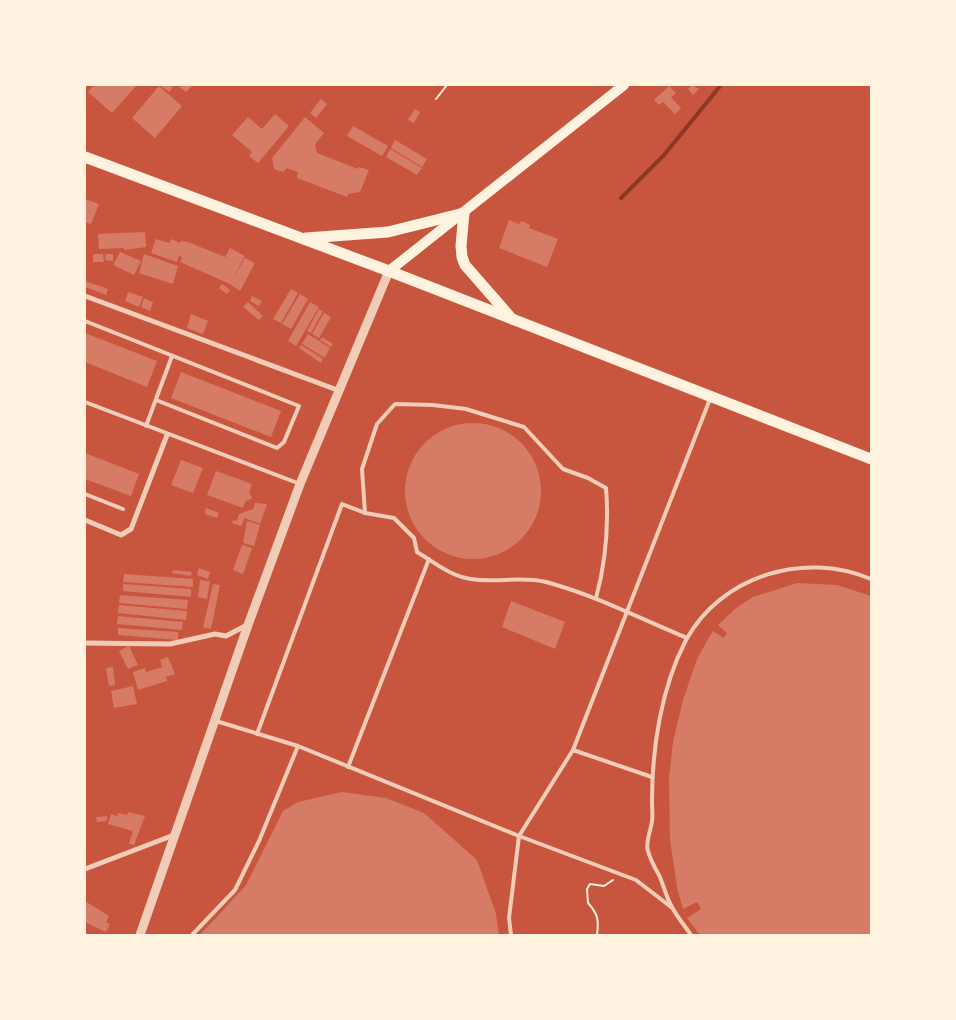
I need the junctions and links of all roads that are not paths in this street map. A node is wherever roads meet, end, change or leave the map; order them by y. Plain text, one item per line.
1 (624, 85) edge
2 (85, 157) edge
3 (464, 213) junction
4 (302, 238) junction
5 (389, 271) junction
6 (85, 296) edge
7 (515, 321) junction
8 (85, 322) edge
9 (172, 356) junction
10 (340, 392) junction
11 (710, 397) junction
12 (156, 400) junction
13 (85, 402) edge
14 (146, 426) junction
15 (168, 434) junction
16 (871, 459) edge
17 (300, 484) junction
18 (85, 494) edge
19 (123, 509) dead end
20 (365, 513) junction
21 (85, 520) edge
22 (428, 559) junction
23 (871, 579) edge
24 (596, 598) junction
25 (626, 613) junction
26 (248, 625) junction
27 (687, 638) junction
28 (85, 643) edge
29 (214, 720) junction
30 (257, 734) junction
31 (298, 746) junction
32 (573, 750) junction
33 (348, 768) junction
34 (652, 777) junction
35 (174, 836) junction
36 (519, 836) junction
37 (85, 869) edge
38 (672, 907) junction
39 (140, 935) edge
40 (192, 935) edge
41 (511, 935) edge
42 (691, 935) edge

1 - 3 main road
2 - 4 main road
3 - 4 main road
3 - 5 main road
3 - 7 main road
4 - 5 main road
5 - 7 main road
5 - 10 street
6 - 10 street
7 - 11 main road
8 - 9 lane
9 - 12 lane
9 - 12 lane
10 - 17 street
11 - 16 main road
11 - 25 lane
12 - 14 lane
13 - 14 lane
14 - 15 lane
15 - 17 lane
15 - 21 street
17 - 26 street
18 - 19 lane
20 - 22 lane
20 - 24 lane
20 - 30 lane
22 - 24 lane
22 - 33 lane
23 - 27 lane
24 - 25 lane
25 - 27 lane
25 - 32 lane
26 - 28 street
26 - 29 street
27 - 34 lane
29 - 30 lane
29 - 35 street
30 - 31 lane
31 - 33 lane
31 - 40 lane
32 - 34 lane
32 - 36 lane
33 - 36 lane
34 - 38 lane
35 - 37 street
35 - 39 street
36 - 38 lane
36 - 41 lane
38 - 42 lane

